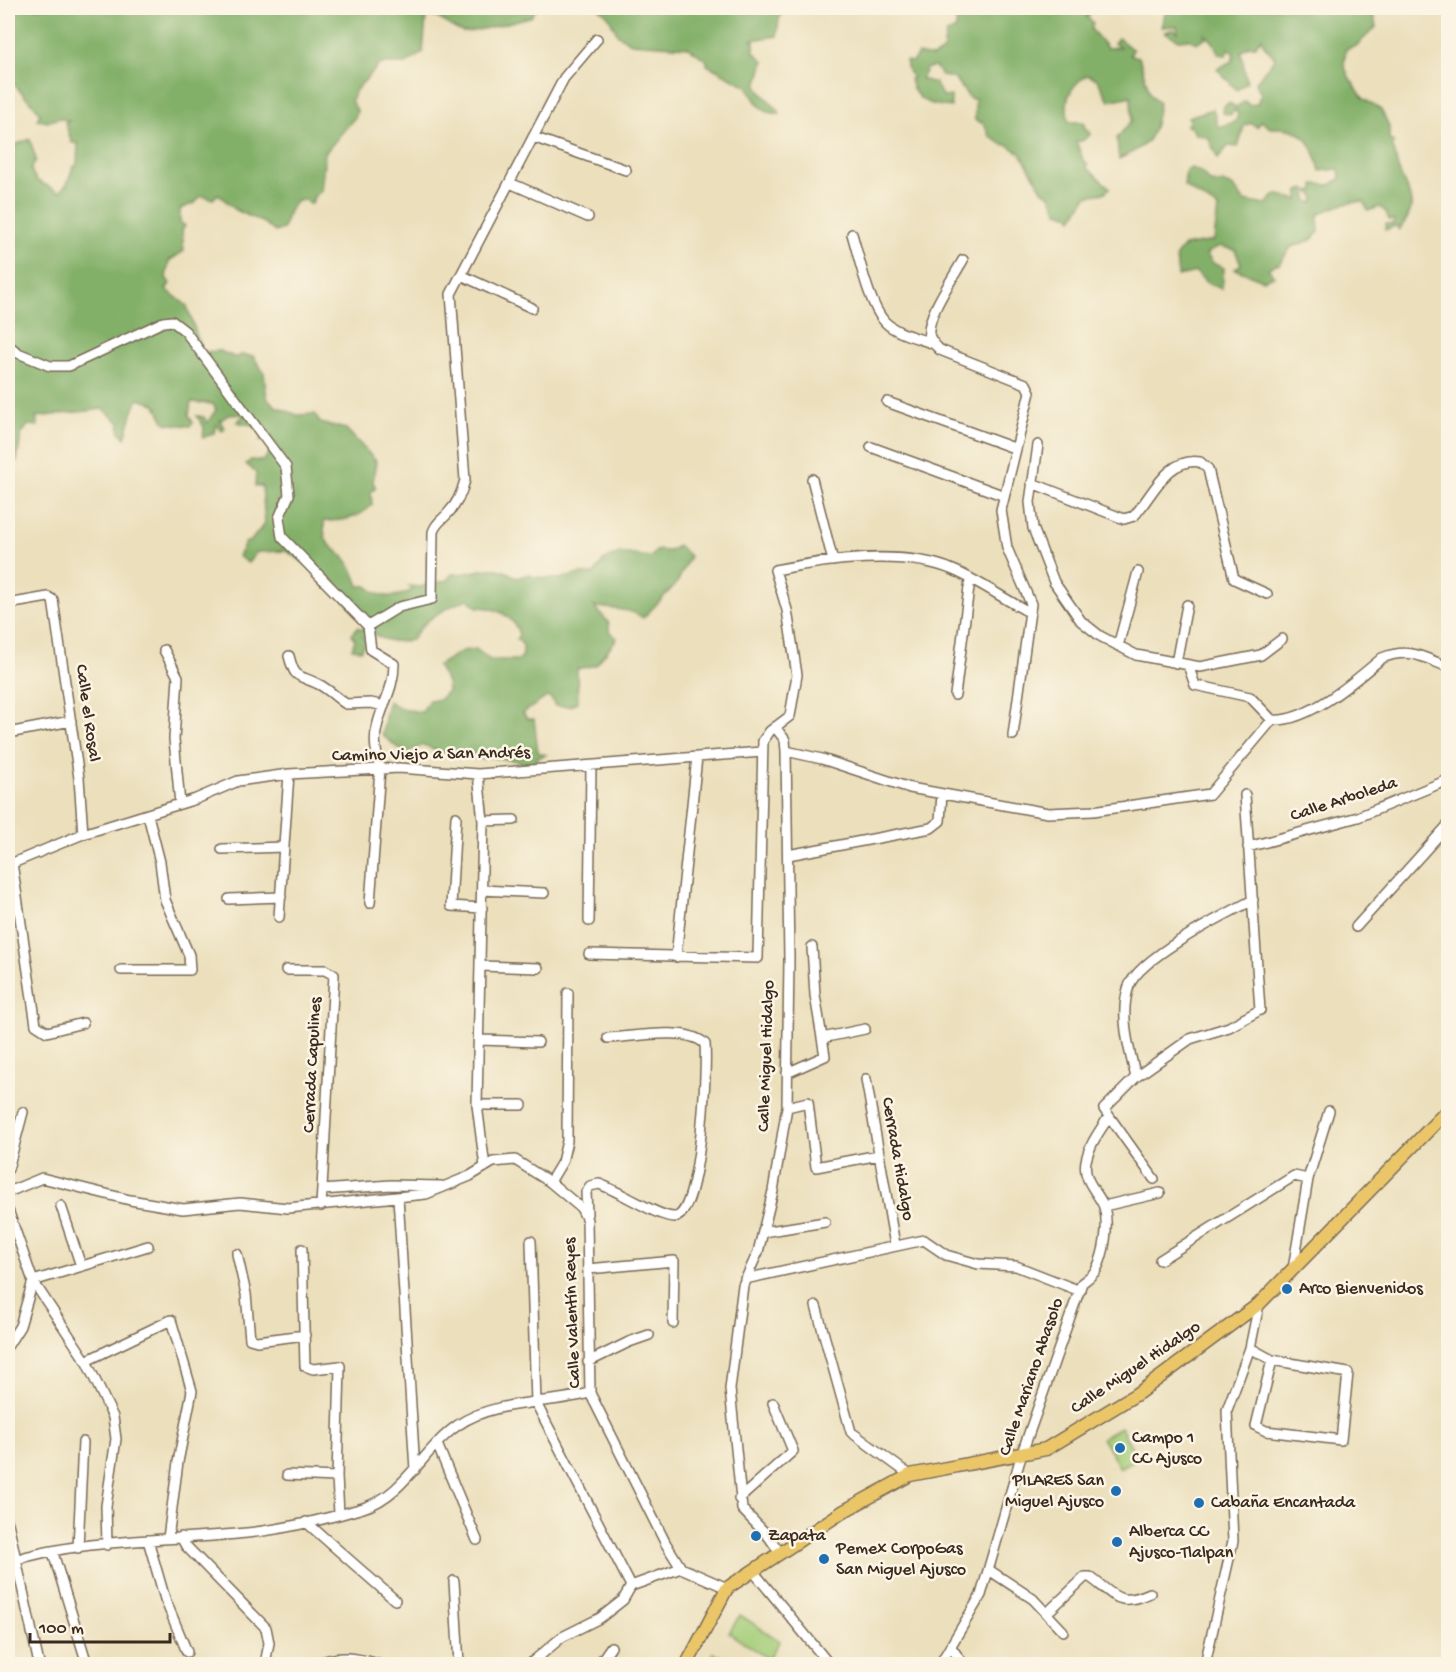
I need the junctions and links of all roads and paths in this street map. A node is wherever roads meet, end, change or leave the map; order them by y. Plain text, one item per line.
1 (597, 39) dead end
2 (533, 137) junction
3 (626, 170) dead end
4 (510, 183) junction
5 (588, 217) dead end
6 (852, 234) dead end
7 (963, 260) dead end
8 (460, 274) junction
9 (532, 308) dead end
10 (932, 343) junction
11 (8, 345) edge
12 (887, 402) dead end
13 (1038, 446) dead end
14 (871, 447) dead end
15 (1014, 448) junction
16 (812, 479) dead end
17 (1032, 483) junction
18 (1002, 495) junction
19 (833, 561) junction
20 (1138, 572) dead end
21 (970, 580) junction
22 (1267, 594) dead end
23 (8, 604) edge
24 (1187, 605) dead end
25 (1030, 610) junction
26 (368, 626) junction
27 (1282, 639) dead end
28 (1118, 646) junction
29 (164, 650) dead end
30 (289, 656) dead end
31 (1176, 663) junction
32 (1188, 665) junction
33 (1449, 667) edge
34 (955, 695) dead end
35 (384, 706) junction
36 (1272, 720) junction
37 (71, 721) junction
38 (775, 728) junction
39 (8, 733) edge
40 (1013, 735) dead end
41 (786, 751) junction
42 (762, 752) junction
43 (697, 757) junction
44 (591, 766) junction
45 (380, 770) junction
46 (289, 774) junction
47 (478, 774) junction
48 (1449, 780) edge
49 (942, 794) junction
50 (1245, 795) dead end
51 (180, 804) junction
52 (148, 814) junction
53 (456, 817) dead end
54 (514, 820) dead end
55 (483, 821) junction
56 (1449, 825) edge
57 (83, 834) junction
58 (284, 847) junction
59 (1248, 847) junction
60 (222, 849) dead end
61 (788, 855) junction
62 (10, 864) edge
63 (482, 890) junction
64 (544, 894) dead end
65 (280, 897) junction
66 (229, 899) dead end
67 (1253, 900) junction
68 (370, 903) dead end
69 (482, 908) junction
70 (279, 917) dead end
71 (589, 921) dead end
72 (1356, 927) dead end
73 (812, 947) dead end
74 (589, 954) dead end
75 (676, 957) junction
76 (482, 966) junction
77 (538, 968) dead end
78 (121, 970) dead end
79 (286, 970) dead end
80 (567, 993) dead end
81 (82, 1023) dead end
82 (865, 1029) dead end
83 (608, 1038) dead end
84 (822, 1038) junction
85 (480, 1040) junction
86 (538, 1042) dead end
87 (787, 1073) junction
88 (1136, 1077) junction
89 (866, 1079) dead end
90 (477, 1105) junction
91 (522, 1105) dead end
92 (787, 1107) junction
93 (1449, 1110) edge
94 (1329, 1111) dead end
95 (23, 1112) dead end
96 (1107, 1112) junction
97 (879, 1155) junction
98 (485, 1167) junction
99 (8, 1169) edge
100 (1154, 1179) dead end
101 (1308, 1179) junction
102 (550, 1182) junction
103 (449, 1185) junction
104 (322, 1190) junction
105 (8, 1192) edge
106 (1160, 1193) dead end
107 (398, 1197) junction
108 (61, 1206) dead end
109 (321, 1206) junction
110 (1104, 1206) junction
111 (8, 1210) edge
112 (587, 1220) junction
113 (825, 1222) dead end
114 (763, 1233) junction
115 (531, 1241) dead end
116 (895, 1245) junction
117 (148, 1246) dead end
118 (302, 1249) dead end
119 (237, 1254) dead end
120 (1160, 1260) dead end
121 (81, 1266) junction
122 (588, 1269) junction
123 (1293, 1269) junction
124 (745, 1279) junction
125 (33, 1281) junction
126 (1080, 1291) junction
127 (1259, 1304) junction
128 (816, 1306) dead end
129 (673, 1323) dead end
130 (305, 1335) junction
131 (649, 1335) dead end
132 (8, 1345) edge
133 (1250, 1348) junction
134 (1272, 1360) junction
135 (87, 1361) junction
136 (588, 1362) junction
137 (590, 1393) junction
138 (536, 1403) junction
139 (773, 1403) dead end
140 (83, 1442) dead end
141 (437, 1444) junction
142 (1022, 1453) junction
143 (414, 1470) junction
144 (287, 1475) dead end
145 (910, 1475) junction
146 (337, 1477) junction
147 (739, 1498) junction
148 (339, 1514) junction
149 (306, 1522) junction
150 (8, 1523) edge
151 (181, 1537) junction
152 (168, 1538) junction
153 (148, 1540) junction
154 (477, 1540) dead end
155 (107, 1545) junction
156 (78, 1548) junction
157 (53, 1553) junction
158 (780, 1553) junction
159 (12, 1560) edge
160 (681, 1568) junction
161 (753, 1570) junction
162 (989, 1570) junction
163 (454, 1581) dead end
164 (631, 1586) junction
165 (727, 1588) junction
166 (1150, 1593) dead end
167 (395, 1600) dead end
168 (1047, 1613) junction
169 (1063, 1631) dead end
170 (611, 1647) dead end
171 (951, 1647) junction
172 (187, 1652) dead end
173 (343, 1661) edge
174 (39, 1665) edge
175 (87, 1665) edge
176 (265, 1665) edge
177 (318, 1665) edge
178 (378, 1665) edge
179 (459, 1665) edge
180 (530, 1665) edge
181 (598, 1665) edge
182 (687, 1665) edge
183 (829, 1665) edge
184 (940, 1665) edge
185 (963, 1665) edge
186 (1205, 1665) edge

1 - 2 street
2 - 3 street
2 - 4 street
4 - 5 street
4 - 8 street
6 - 10 street
7 - 10 street
8 - 9 street
8 - 26 street
10 - 15 street
11 - 26 street
12 - 15 street
13 - 17 street
14 - 18 street
15 - 18 street
16 - 19 street
17 - 22 street
17 - 28 street
18 - 25 street
19 - 21 street
19 - 38 street
20 - 28 street
21 - 25 street
21 - 34 street
23 - 37 street, Calle el Rosal
24 - 31 street
25 - 40 street
26 - 35 street
27 - 32 street
28 - 31 street
29 - 51 street
30 - 35 street
31 - 32 street
32 - 36 street
33 - 36 street
35 - 45 street
36 - 49 street
37 - 39 street
37 - 57 street, Calle el Rosal
38 - 41 street
38 - 42 street
41 - 49 street
41 - 61 street, Calle Miguel Hidalgo
42 - 43 street, Camino Viejo a San Andrés
42 - 75 street
43 - 44 street, Camino Viejo a San Andrés
43 - 75 street
44 - 47 street, Camino Viejo a San Andrés
44 - 71 street
45 - 46 street, Camino Viejo a San Andrés
45 - 47 street, Camino Viejo a San Andrés
45 - 68 street
46 - 51 street, Camino Viejo a San Andrés
46 - 58 street
47 - 55 street
48 - 59 street, Calle Arboleda
49 - 61 street
50 - 59 street
51 - 52 street, Camino Viejo a San Andrés
52 - 57 street, Camino Viejo a San Andrés
52 - 78 street
53 - 69 street
54 - 55 street
55 - 63 street
56 - 72 street
57 - 62 street, Camino Viejo a San Andrés
58 - 60 street
58 - 65 street
59 - 67 street
61 - 87 street, Calle Miguel Hidalgo
62 - 81 street
63 - 64 street
63 - 69 street
65 - 66 street
65 - 70 street
67 - 88 street
67 - 88 street
69 - 76 street
73 - 84 street
74 - 75 street
76 - 77 street
76 - 85 street
79 - 104 street, Cerrada Capulines
80 - 102 street
82 - 84 street
83 - 112 street
84 - 87 street
85 - 86 street
85 - 90 street
87 - 92 street, Calle Miguel Hidalgo
88 - 96 street
89 - 97 street, Cerrada Hidalgo
90 - 91 street
90 - 98 street
92 - 97 street
92 - 114 street, Calle Miguel Hidalgo
93 - 123 main road, Calle Miguel Hidalgo
94 - 101 street
95 - 99 street
96 - 100 street
96 - 110 street
97 - 116 street, Cerrada Hidalgo
98 - 102 street, Calle Valentín Reyes
98 - 103 street, Calle Valentín Reyes
101 - 120 street
101 - 123 street
102 - 112 street, Calle Valentín Reyes
103 - 104 street
103 - 107 street, Calle Valentín Reyes
104 - 109 street, Cerrada Capulines
105 - 109 street, Calle Valentín Reyes
106 - 110 street
107 - 109 street, Calle Valentín Reyes
107 - 143 street
108 - 121 street
110 - 126 street, Calle Mariano Abasolo
111 - 125 street
112 - 122 street, Calle Valentín Reyes
113 - 114 street
114 - 124 street, Calle Miguel Hidalgo
115 - 138 street
116 - 124 street
116 - 126 street
117 - 121 street
118 - 130 street
119 - 130 street
121 - 125 street
122 - 129 street
122 - 136 street, Calle Valentín Reyes
123 - 127 main road, Calle Miguel Hidalgo
124 - 147 street, Calle Miguel Hidalgo
125 - 132 street
125 - 135 street
126 - 142 street, Calle Mariano Abasolo
127 - 133 street
127 - 142 main road, Calle Miguel Hidalgo
128 - 145 street
130 - 146 street
131 - 136 street
133 - 134 street
133 - 186 street
134 - 134 street
135 - 152 street
135 - 155 street
136 - 137 street, Calle Valentín Reyes
137 - 138 street
137 - 160 street, Calle Valentín Reyes
138 - 141 street
138 - 164 street
139 - 147 street
140 - 156 street
141 - 143 street
141 - 154 street
142 - 145 main road, Calle Miguel Hidalgo
142 - 162 street, Calle Mariano Abasolo
143 - 148 street
144 - 146 street
145 - 158 main road, Calle Miguel Hidalgo
146 - 148 street
147 - 158 street, Calle Miguel Hidalgo
148 - 149 street
149 - 151 street
149 - 167 street
150 - 159 street
151 - 152 street
151 - 176 street
152 - 153 street
153 - 155 street
153 - 172 street
155 - 156 street
156 - 157 street
157 - 159 street
157 - 175 street
158 - 161 main road, Calle Miguel Hidalgo
159 - 174 street
160 - 164 street
160 - 165 street
161 - 165 main road, Calle Miguel Hidalgo
161 - 183 street
162 - 168 street
162 - 171 street, Calle Mariano Abasolo
163 - 179 street
164 - 180 street
165 - 182 main road, Calle Miguel Hidalgo
166 - 168 street
168 - 169 street
170 - 181 street
171 - 184 street, Calle Mariano Abasolo
171 - 185 street
173 - 177 street
173 - 178 street

